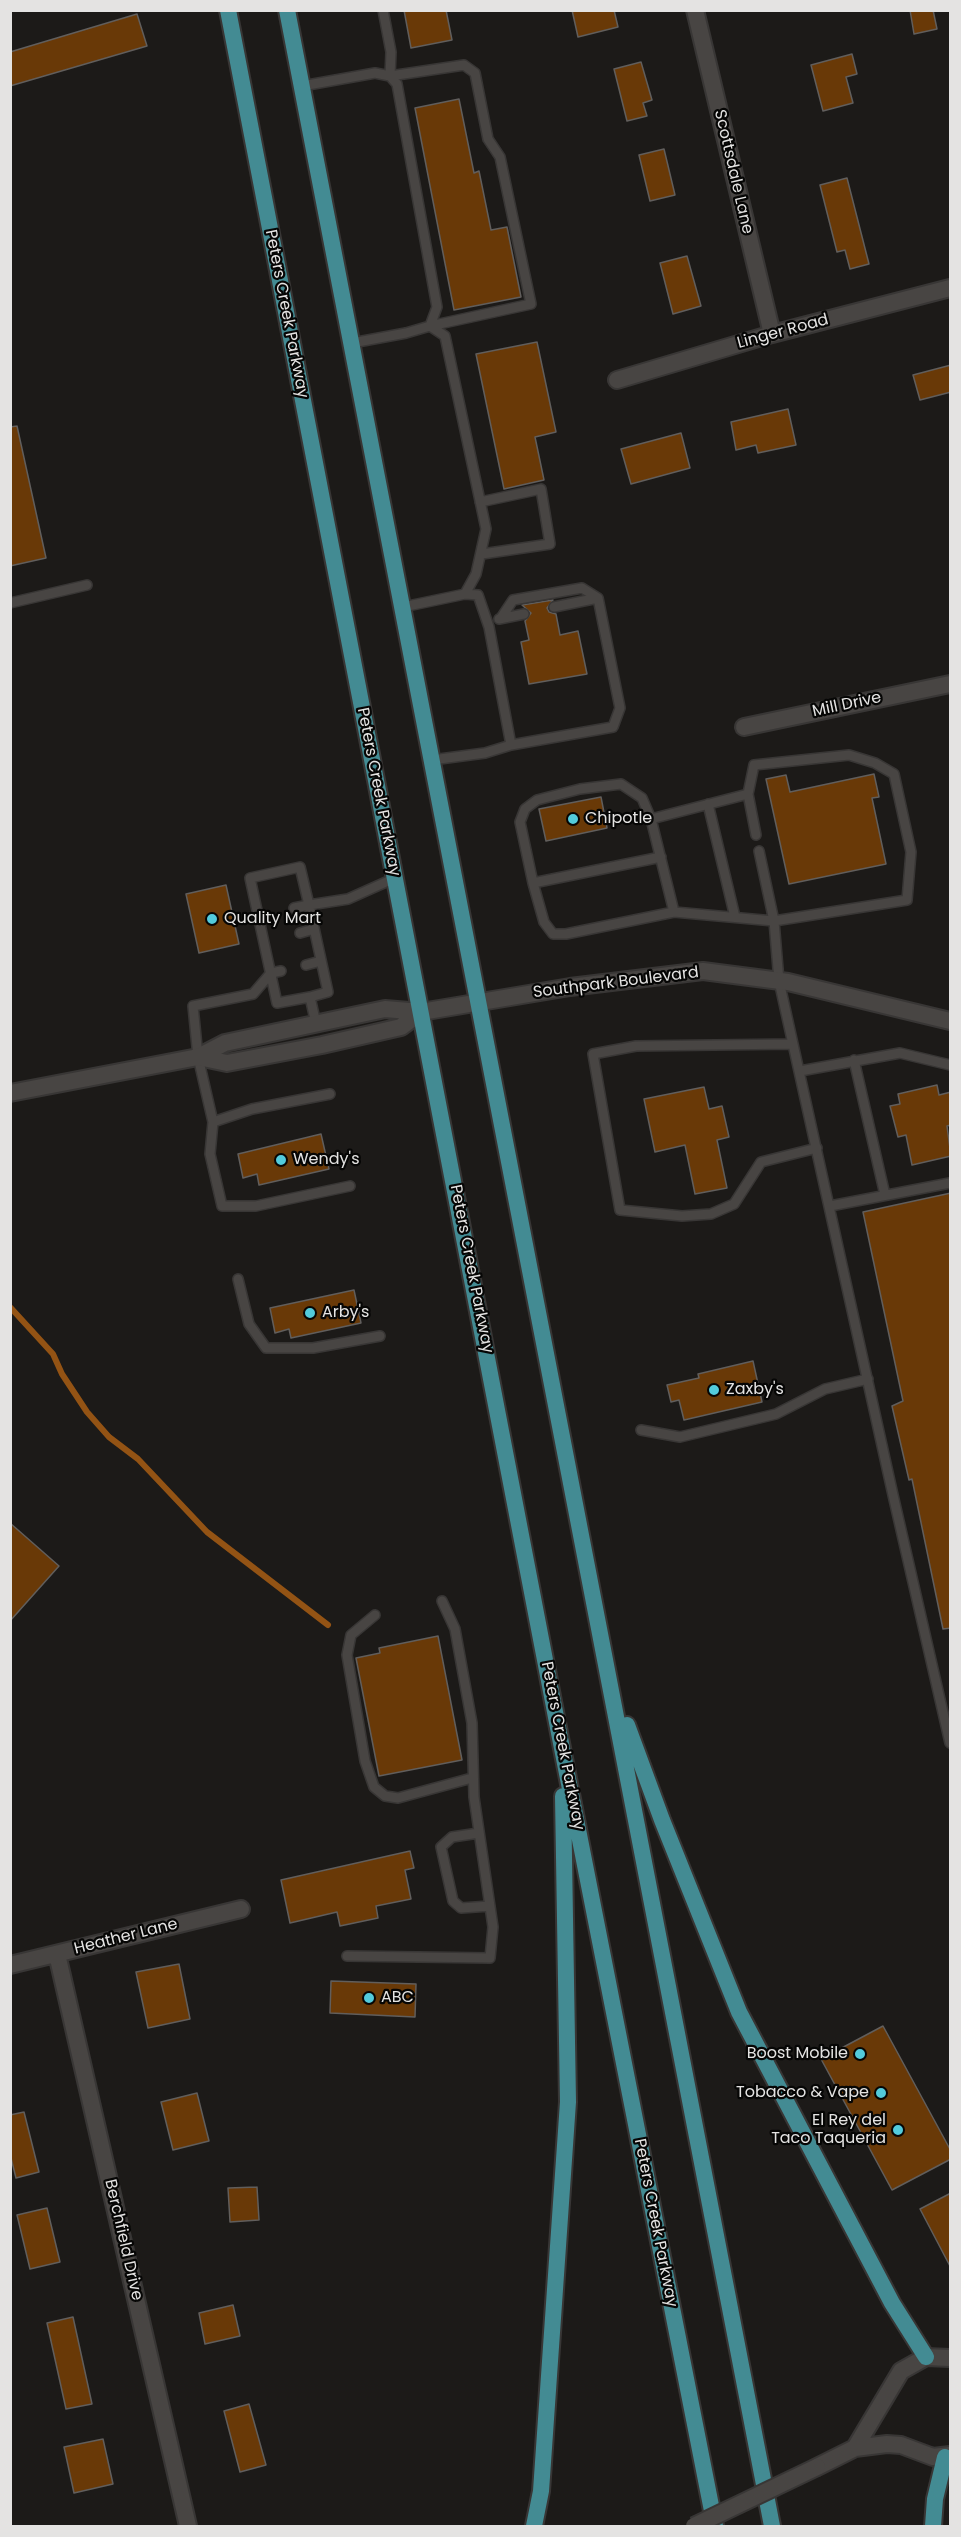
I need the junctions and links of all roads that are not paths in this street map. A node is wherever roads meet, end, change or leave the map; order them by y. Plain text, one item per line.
1 (228, 10) edge
2 (287, 10) edge
3 (383, 10) edge
4 (695, 10) edge
5 (390, 76) junction
6 (302, 86) junction
7 (951, 288) edge
8 (430, 326) junction
9 (772, 334) junction
10 (352, 343) junction
11 (617, 380) dead end
12 (480, 502) junction
13 (482, 554) junction
14 (87, 585) dead end
15 (465, 594) junction
16 (598, 598) junction
17 (10, 603) edge
18 (403, 607) junction
19 (554, 607) dead end
20 (524, 614) dead end
21 (501, 618) junction
22 (488, 621) junction
23 (951, 684) edge
24 (744, 726) dead end
25 (511, 745) junction
26 (432, 760) junction
27 (748, 794) junction
28 (708, 804) junction
29 (651, 819) junction
30 (756, 835) dead end
31 (759, 851) dead end
32 (661, 857) junction
33 (395, 878) junction
34 (533, 883) junction
35 (309, 905) junction
36 (294, 908) dead end
37 (674, 912) junction
38 (269, 914) dead end
39 (258, 916) junction
40 (735, 917) junction
41 (774, 921) junction
42 (314, 929) junction
43 (300, 933) dead end
44 (321, 961) junction
45 (306, 965) dead end
46 (276, 972) junction
47 (779, 981) junction
48 (310, 997) junction
49 (480, 1003) junction
50 (422, 1012) junction
51 (951, 1021) edge
52 (316, 1024) junction
53 (794, 1044) junction
54 (198, 1057) junction
55 (854, 1060) junction
56 (951, 1065) edge
57 (800, 1071) junction
58 (10, 1093) edge
59 (330, 1094) dead end
60 (213, 1122) junction
61 (817, 1148) junction
62 (951, 1183) edge
63 (350, 1186) dead end
64 (885, 1195) junction
65 (830, 1206) junction
66 (238, 1279) dead end
67 (380, 1336) dead end
68 (868, 1378) junction
69 (641, 1430) dead end
70 (442, 1601) dead end
71 (375, 1615) dead end
72 (610, 1677) junction
73 (560, 1738) junction
74 (951, 1743) edge
75 (472, 1778) junction
76 (479, 1833) junction
77 (490, 1905) junction
78 (241, 1909) dead end
79 (57, 1954) junction
80 (347, 1956) dead end
81 (10, 1965) edge
82 (926, 2357) junction
83 (951, 2358) edge
84 (855, 2448) junction
85 (948, 2456) edge
86 (188, 2526) edge
87 (534, 2526) edge
88 (694, 2526) edge
89 (715, 2526) edge
90 (772, 2526) edge
91 (933, 2526) edge

1 - 33 main road, Peters Creek Parkway
2 - 6 main road
3 - 5 lane
4 - 9 street, Scottsdale Lane
5 - 6 lane
5 - 8 lane
5 - 8 lane
6 - 10 main road
7 - 9 street, Linger Road
8 - 10 lane
8 - 12 lane
9 - 11 street, Linger Road
10 - 18 main road
12 - 13 lane
12 - 13 lane
13 - 15 lane
14 - 17 lane
15 - 18 lane
15 - 22 lane
16 - 19 lane
16 - 21 lane
16 - 25 lane
18 - 26 main road
20 - 21 lane
21 - 22 lane
22 - 25 lane
23 - 24 street, Mill Drive
25 - 26 lane
26 - 49 main road
27 - 28 lane
27 - 30 lane
27 - 41 lane
28 - 29 lane
28 - 40 lane
29 - 32 lane
29 - 34 lane
31 - 41 lane
32 - 34 lane
32 - 37 lane
33 - 35 lane
33 - 50 main road, Peters Creek Parkway
34 - 37 lane
35 - 36 lane
35 - 39 lane
35 - 42 lane
37 - 40 lane
38 - 39 lane
39 - 46 lane
40 - 41 lane
41 - 47 lane
42 - 43 lane
42 - 44 lane
44 - 45 lane
44 - 48 lane
46 - 48 lane
46 - 54 lane
47 - 49 street, Southpark Boulevard
47 - 51 street, Southpark Boulevard
47 - 53 lane
48 - 52 lane
49 - 50 street, Southpark Boulevard
49 - 72 main road
50 - 52 street, Southpark Boulevard
50 - 54 street, Southpark Boulevard
50 - 73 main road, Peters Creek Parkway
52 - 54 street, Southpark Boulevard
53 - 57 lane
53 - 61 lane
54 - 58 street, Southpark Boulevard
54 - 60 lane
55 - 56 lane
55 - 57 lane
55 - 64 lane
57 - 61 lane
59 - 60 lane
60 - 63 lane
61 - 65 lane
62 - 64 lane
64 - 65 lane
65 - 68 lane
66 - 67 lane
68 - 69 lane
68 - 74 lane
70 - 75 lane
71 - 75 lane
72 - 82 main road
72 - 90 main road
73 - 87 main road
73 - 89 main road, Peters Creek Parkway
75 - 76 lane
76 - 77 lane
76 - 77 lane
77 - 80 lane
78 - 79 street, Heather Lane
79 - 81 street, Heather Lane
79 - 86 street, Berchfield Drive
82 - 83 street
82 - 84 street
84 - 85 street
84 - 88 street, bridge
85 - 91 main road

